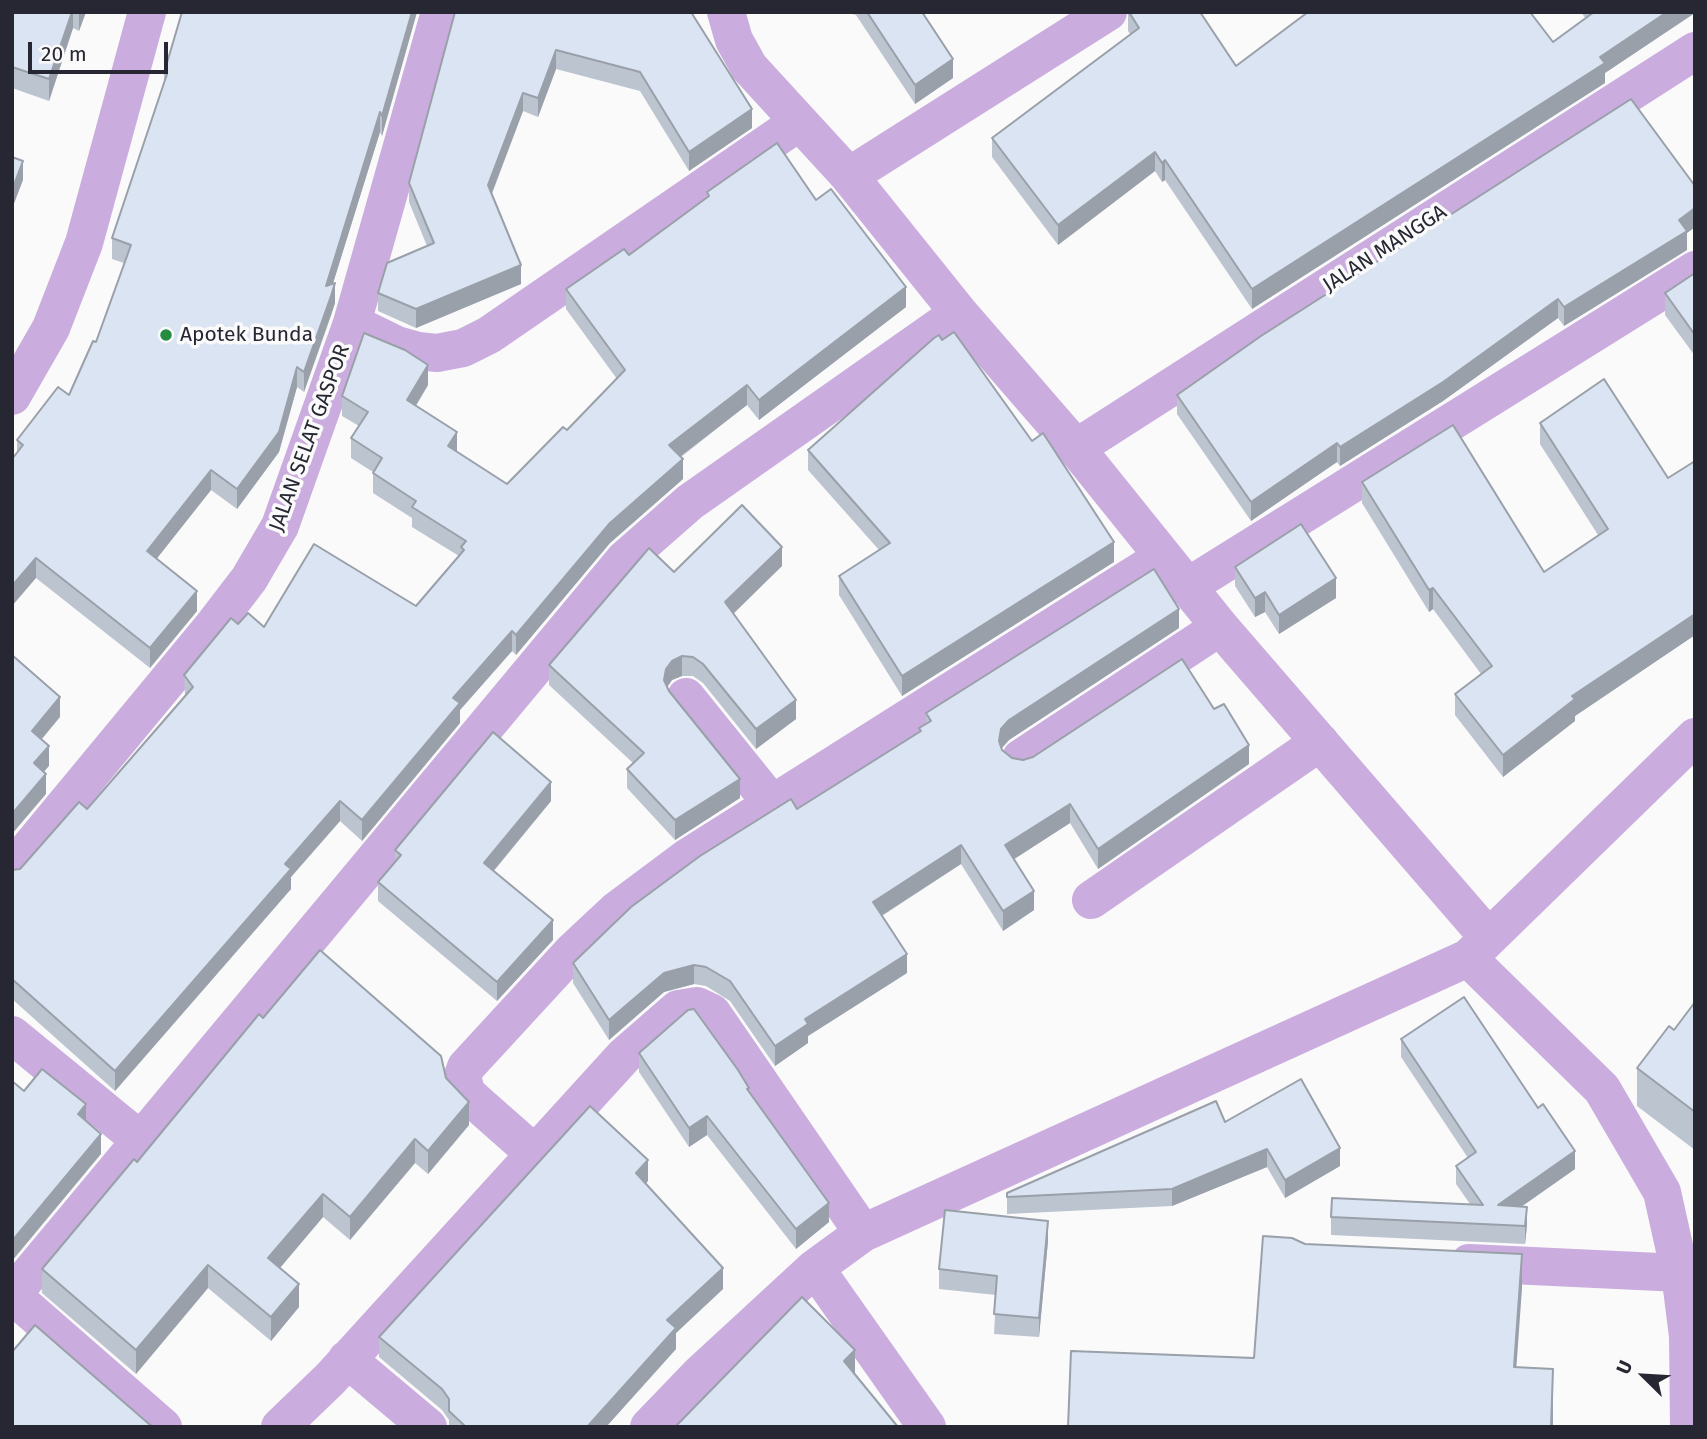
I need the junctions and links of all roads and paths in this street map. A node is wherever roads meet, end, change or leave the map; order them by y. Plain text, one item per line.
1 (147, 12) edge
2 (440, 12) edge
3 (726, 12) edge
4 (1108, 12) edge
5 (1695, 51) edge
6 (799, 122) junction
7 (849, 176) junction
8 (1695, 270) edge
9 (959, 313) junction
10 (352, 323) junction
11 (12, 396) edge
12 (1076, 448) junction
13 (1163, 557) junction
14 (1188, 587) junction
15 (1220, 627) junction
16 (686, 697) dead end
17 (1695, 737) edge
18 (1320, 742) junction
19 (1021, 758) edge
20 (773, 805) junction
21 (12, 869) edge
22 (1091, 900) dead end
23 (1478, 947) junction
24 (12, 1035) edge
25 (139, 1139) junction
26 (535, 1154) junction
27 (863, 1233) junction
28 (1431, 1261) edge
29 (815, 1268) junction
30 (1680, 1273) junction
31 (12, 1295) edge
32 (1691, 1336) edge
33 (347, 1359) junction
34 (163, 1427) edge
35 (280, 1427) edge
36 (428, 1427) edge
37 (649, 1427) edge
38 (927, 1427) edge
39 (1689, 1427) edge

1 - 11 street
2 - 10 street, JALAN SELAT GASPOR
3 - 6 street
4 - 7 street
5 - 12 street, JALAN MANGGA
6 - 7 street
6 - 10 street
7 - 9 street
8 - 14 street
9 - 12 street
9 - 25 street
10 - 21 street, JALAN SELAT GASPOR
12 - 13 street
13 - 14 street
13 - 20 street
14 - 15 street
15 - 18 street
15 - 19 street
16 - 20 street
17 - 23 street
18 - 22 street
18 - 23 street
20 - 26 street
23 - 27 street
23 - 30 street
24 - 25 street
25 - 31 street
26 - 27 street
26 - 33 street
27 - 29 street
28 - 30 street
29 - 37 street
29 - 38 street
30 - 32 street
31 - 34 street
32 - 39 street
33 - 35 street
33 - 36 street

